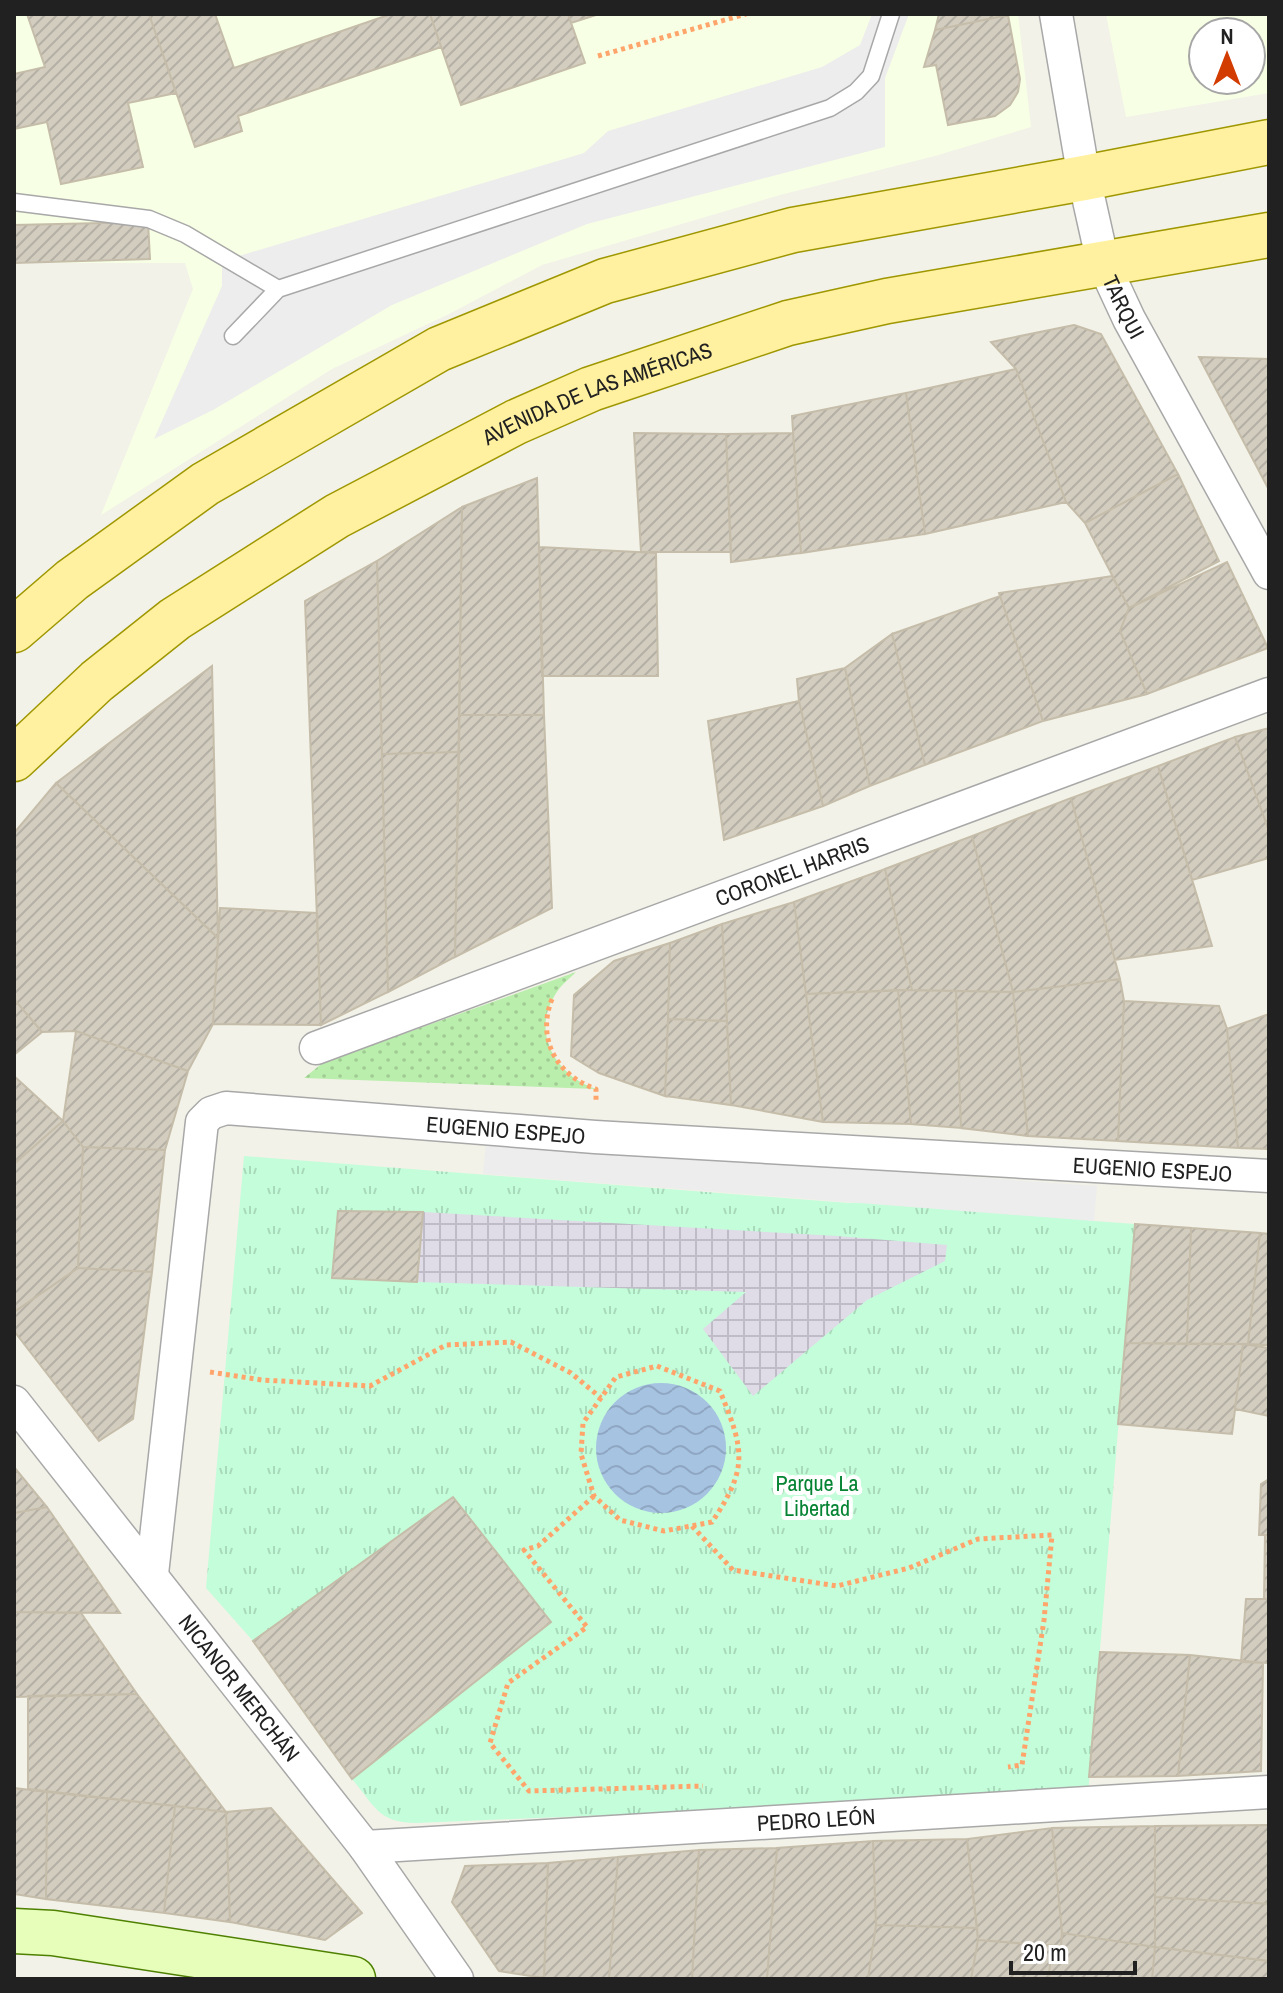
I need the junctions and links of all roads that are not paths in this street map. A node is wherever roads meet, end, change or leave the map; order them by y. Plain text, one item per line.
1 (891, 14) edge
2 (1056, 14) edge
3 (1269, 142) edge
4 (1084, 178) junction
5 (14, 202) edge
6 (1269, 235) edge
7 (1103, 263) junction
8 (278, 289) junction
9 (233, 336) dead end
10 (1269, 573) edge
11 (14, 630) edge
12 (1269, 694) edge
13 (14, 759) edge
14 (316, 1048) dead end
15 (1269, 1176) edge
16 (14, 1402) edge
17 (152, 1574) junction
18 (1269, 1792) edge
19 (365, 1847) junction
20 (14, 1931) edge
21 (353, 1979) edge
22 (457, 1979) edge

1 - 8 lane
2 - 4 street, TARQUI
3 - 4 main road
4 - 7 street, TARQUI
4 - 11 main road
5 - 8 lane
6 - 7 main road, AVENIDA DE LAS AMÉRICAS
7 - 10 street, TARQUI
7 - 13 main road, AVENIDA DE LAS AMÉRICAS
8 - 9 lane
12 - 14 street, CORONEL HARRIS
15 - 17 street, EUGENIO ESPEJO
16 - 17 street, NICANOR MERCHÁN
17 - 19 street, NICANOR MERCHÁN
18 - 19 street, PEDRO LEÓN
19 - 22 street, NICANOR MERCHÁN
20 - 21 main road

